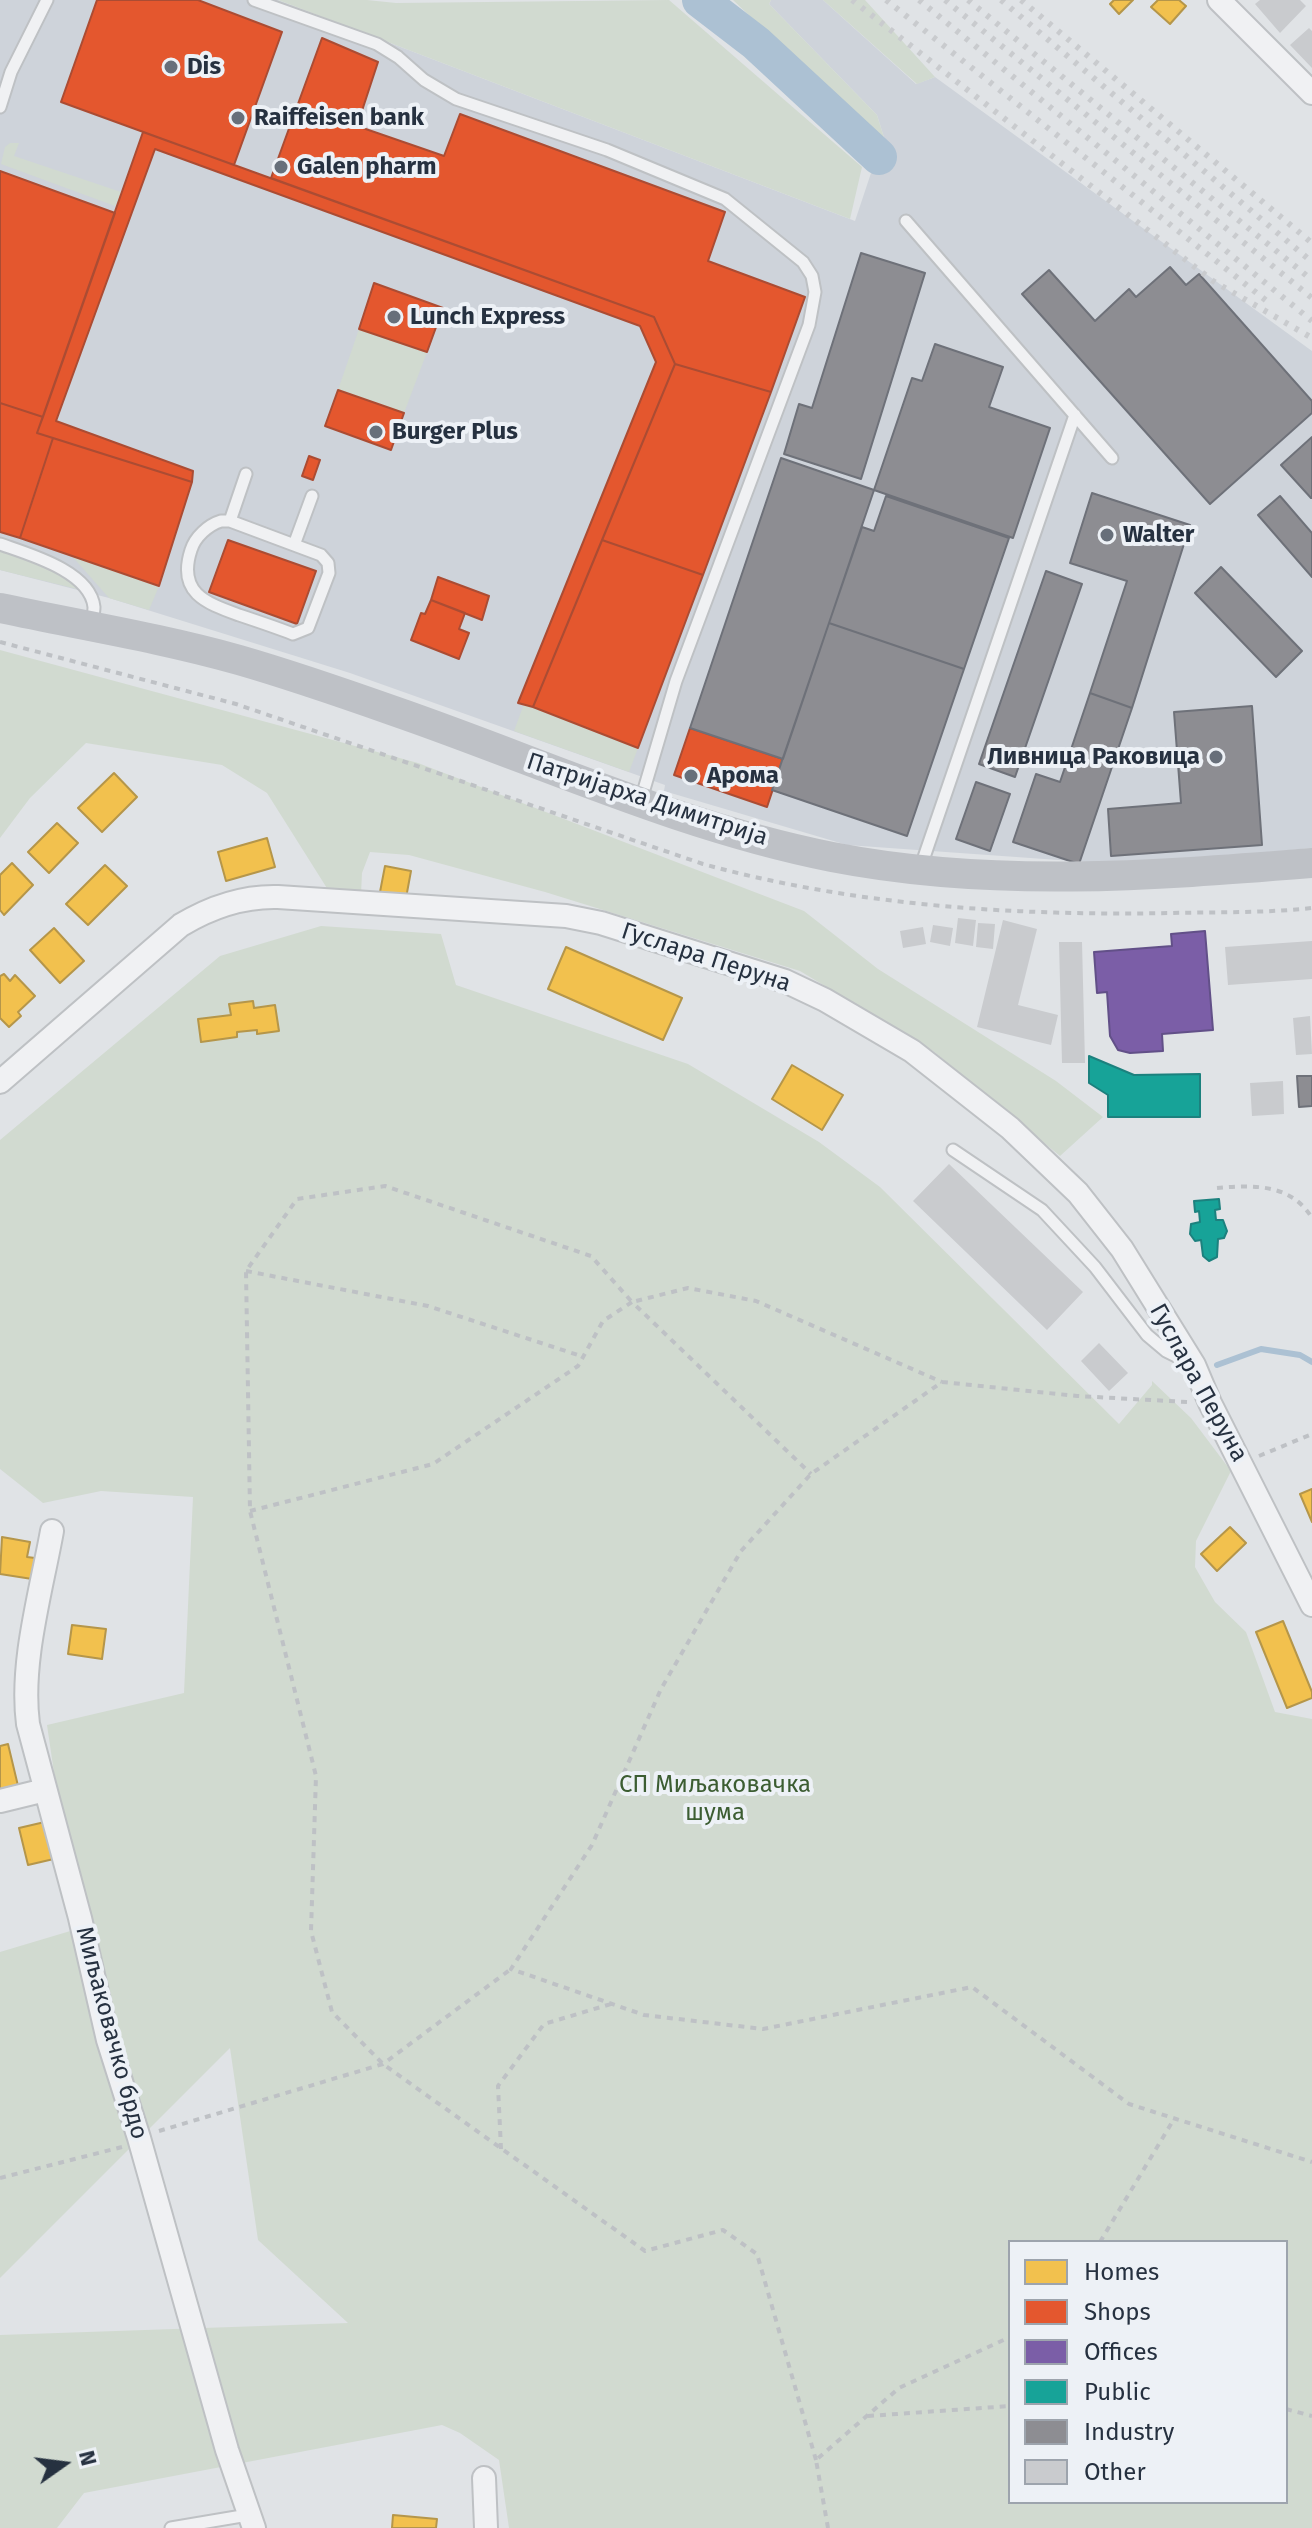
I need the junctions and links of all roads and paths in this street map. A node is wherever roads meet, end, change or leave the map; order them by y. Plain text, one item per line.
1 (47, 0) edge
2 (254, 0) edge
3 (1219, 0) edge
4 (5, 71) edge
5 (1312, 93) edge
6 (0, 107) edge
7 (906, 221) dead end
8 (1075, 415) junction
9 (1112, 458) dead end
10 (246, 474) dead end
11 (312, 496) dead end
12 (230, 521) junction
13 (0, 544) edge
14 (294, 545) junction
15 (0, 608) edge
16 (92, 627) junction
17 (640, 803) junction
18 (1312, 863) edge
19 (919, 870) junction
20 (0, 1082) edge
21 (953, 1150) dead end
22 (1217, 1188) dead end
23 (1312, 1218) edge
24 (246, 1271) junction
25 (632, 1302) junction
26 (584, 1357) junction
27 (1194, 1365) junction
28 (942, 1382) junction
29 (1210, 1403) junction
30 (1312, 1434) edge
31 (1242, 1463) junction
32 (811, 1474) junction
33 (250, 1511) junction
34 (52, 1531) dead end
35 (1312, 1605) edge
36 (45, 1790) junction
37 (0, 1801) edge
38 (511, 1969) junction
39 (612, 2004) junction
40 (383, 2064) junction
41 (1174, 2119) junction
42 (140, 2142) junction
43 (501, 2149) junction
44 (1312, 2162) edge
45 (0, 2178) edge
46 (1101, 2240) edge
47 (1008, 2338) edge
48 (1008, 2406) edge
49 (1288, 2410) edge
50 (1312, 2416) edge
51 (866, 2417) junction
52 (816, 2460) junction
53 (484, 2478) dead end
54 (251, 2521) edge
55 (171, 2528) edge
56 (486, 2528) edge
57 (828, 2528) edge

1 - 4 lane
2 - 17 lane
3 - 5 street
4 - 6 lane
7 - 8 lane
8 - 9 lane
8 - 19 lane
10 - 12 lane
11 - 14 lane
12 - 14 lane
12 - 14 lane
13 - 16 lane
15 - 16 main road, Патријарха Димитрија
16 - 17 main road, Патријарха Димитрија
17 - 19 main road, Патријарха Димитрија
18 - 19 main road, Патријарха Димитрија
20 - 27 street, Гуслара Перуна
21 - 27 lane
22 - 23 path
24 - 25 path
24 - 26 path
24 - 33 path
25 - 26 path
25 - 28 path
25 - 32 path
26 - 33 path
27 - 29 street, Гуслара Перуна
28 - 29 path
28 - 32 path
29 - 31 street, Гуслара Перуна
30 - 31 path
31 - 35 street, Гуслара Перуна
32 - 38 path
33 - 40 path
34 - 36 street, Миљаковачко брдо
36 - 37 street
36 - 42 street, Миљаковачко брдо
38 - 39 path
38 - 40 path
39 - 41 path
39 - 43 path
40 - 42 path
40 - 43 path
41 - 44 path
41 - 46 path
42 - 45 path
42 - 54 street, Миљаковачко брдо
43 - 52 path
47 - 51 path
48 - 51 path
49 - 50 path
51 - 52 path
52 - 57 path
53 - 56 street
54 - 55 lane

